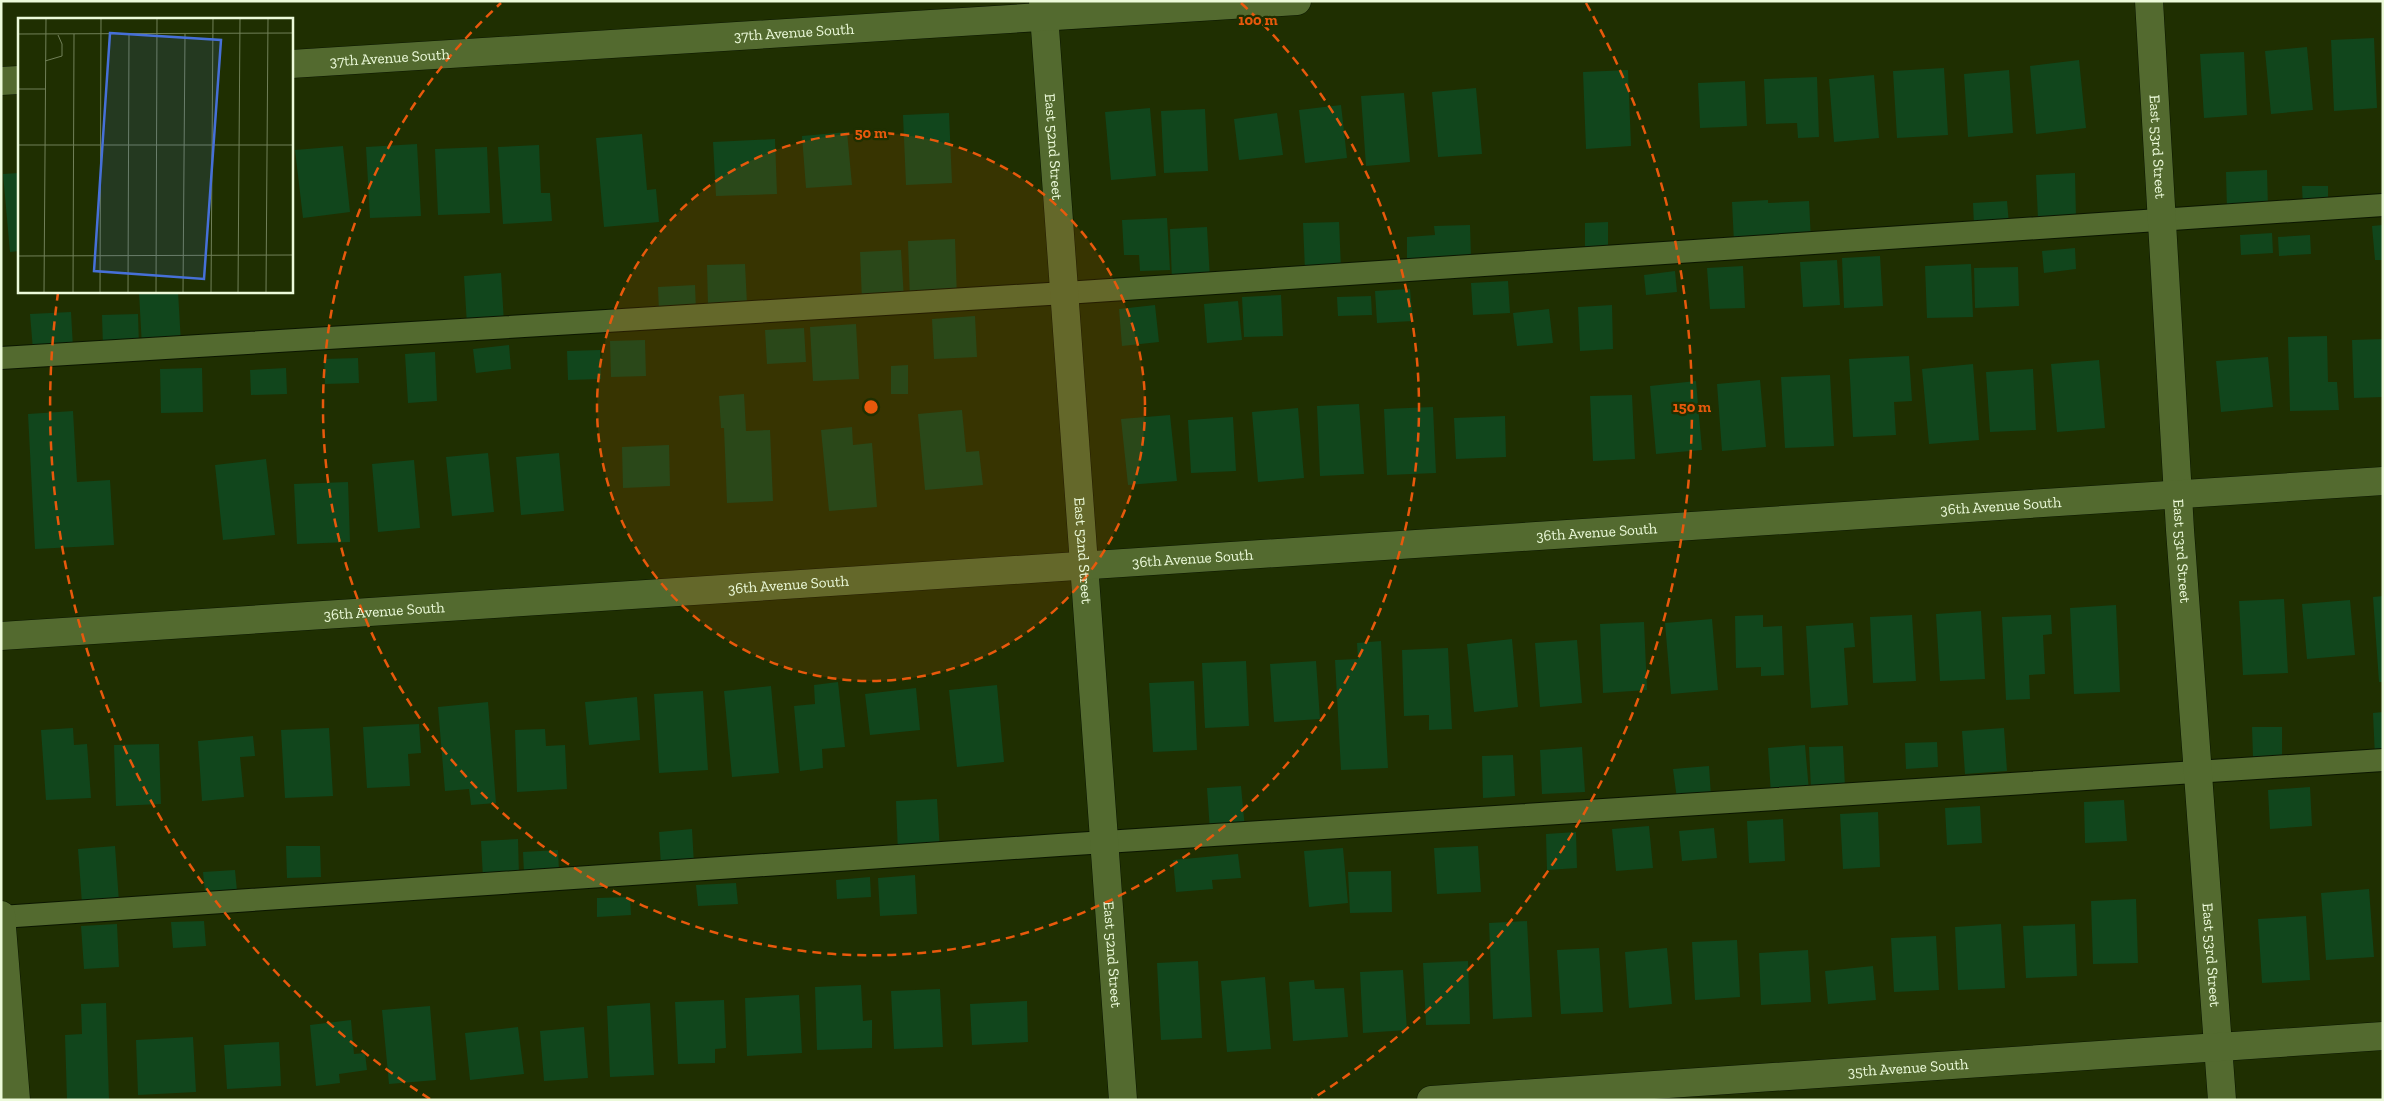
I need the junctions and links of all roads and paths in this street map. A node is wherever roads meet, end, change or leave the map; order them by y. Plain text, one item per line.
1 (1297, 1) edge
2 (2149, 1) edge
3 (1044, 10) edge
4 (292, 64) edge
5 (18, 80) edge
6 (1, 81) edge
7 (2383, 206) edge
8 (2161, 219) junction
9 (1065, 293) junction
10 (1, 358) edge
11 (2383, 481) edge
12 (2178, 494) junction
13 (1084, 565) junction
14 (1, 636) edge
15 (2383, 760) edge
16 (2199, 772) junction
17 (1104, 842) junction
18 (1, 916) edge
19 (2383, 1036) edge
20 (2218, 1046) junction
21 (16, 1100) edge
22 (1122, 1100) edge
23 (1431, 1100) edge
24 (2222, 1100) edge

1 - 3 street, 37th Avenue South
2 - 8 street, East 53rd Street
3 - 4 street, 37th Avenue South
3 - 9 street, East 52nd Street
5 - 6 street
7 - 8 lane
8 - 9 lane
8 - 12 street, East 53rd Street
9 - 10 lane
9 - 13 street, East 52nd Street
11 - 12 street, 36th Avenue South
12 - 13 street, 36th Avenue South
12 - 16 street, East 53rd Street
13 - 14 street, 36th Avenue South
13 - 17 street, East 52nd Street
15 - 16 lane
16 - 17 lane
16 - 20 street, East 53rd Street
17 - 18 lane
17 - 22 street, East 52nd Street
18 - 21 street
19 - 20 street, 35th Avenue South
20 - 23 street, 35th Avenue South
20 - 24 street, East 53rd Street

